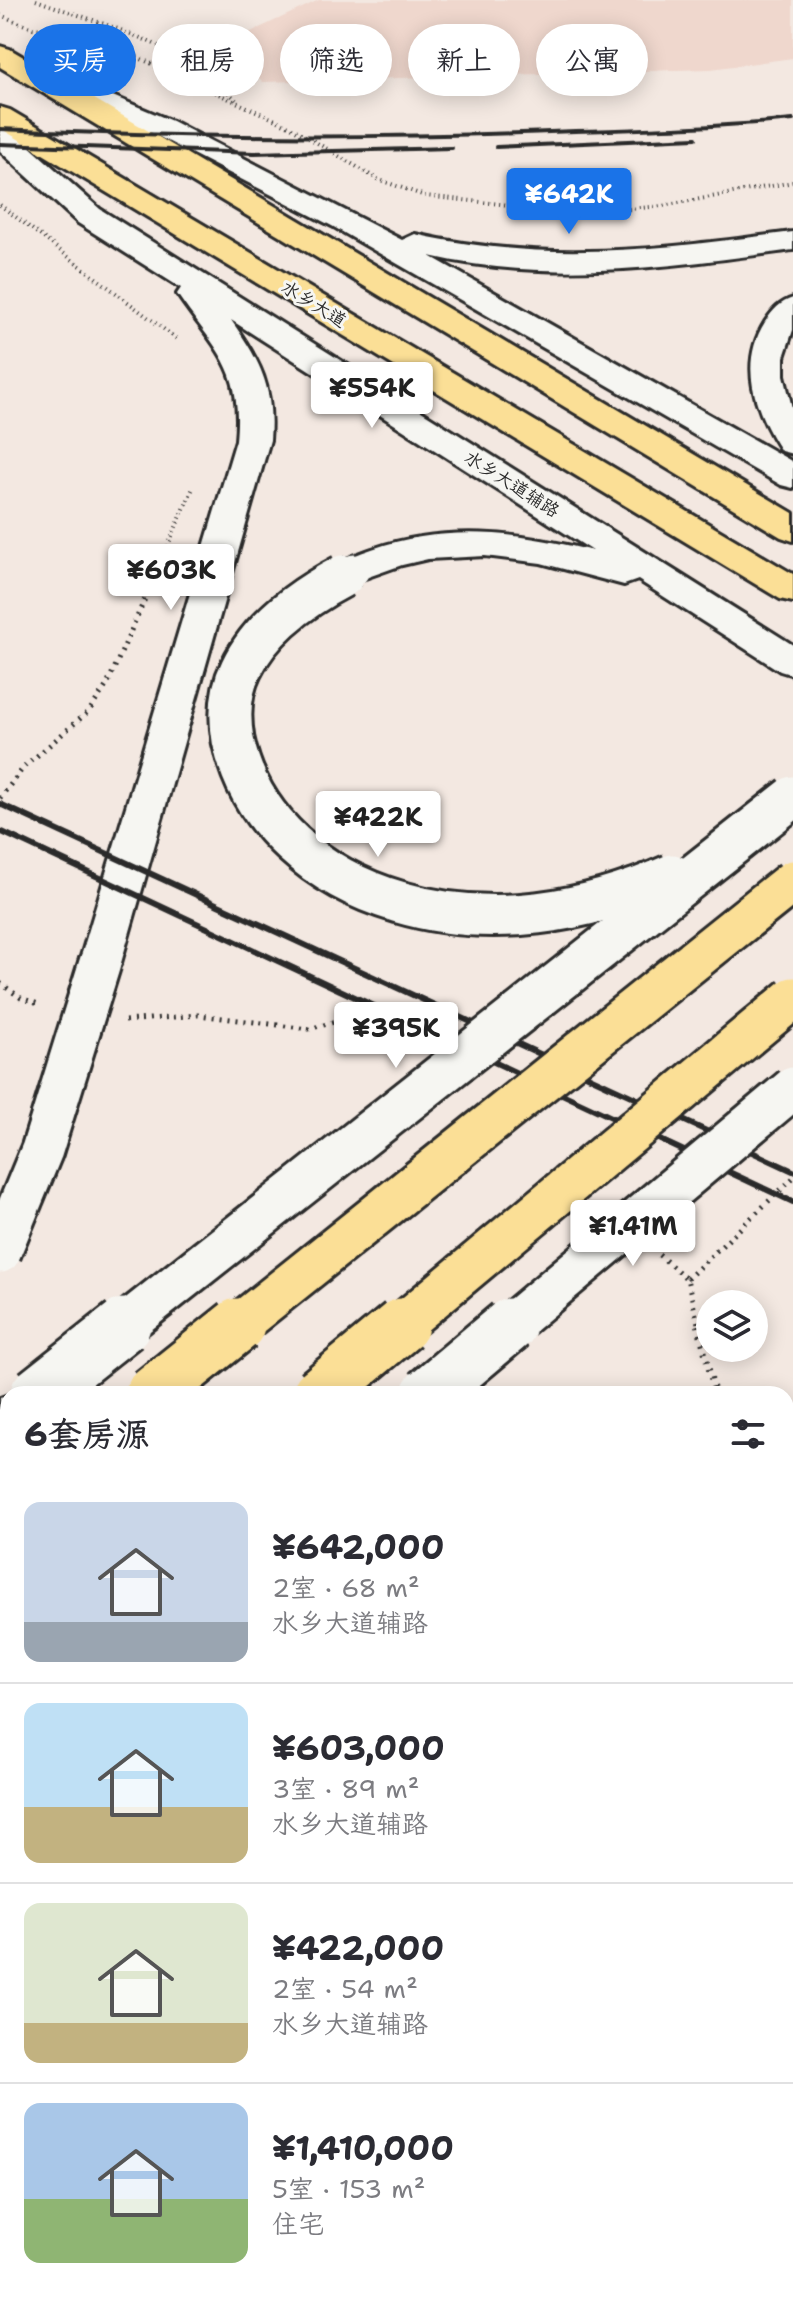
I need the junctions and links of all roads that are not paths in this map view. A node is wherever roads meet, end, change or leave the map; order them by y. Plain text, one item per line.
1 (6, 59) edge
2 (0, 116) edge
3 (0, 135) edge
4 (343, 219) junction
5 (793, 241) edge
6 (170, 268) junction
7 (793, 308) edge
8 (793, 443) edge
9 (793, 477) edge
10 (793, 529) edge
11 (793, 590) edge
12 (682, 591) junction
13 (793, 662) edge
14 (793, 797) edge
15 (735, 843) junction
16 (793, 881) edge
17 (793, 998) edge
18 (793, 1088) edge
19 (0, 1252) edge
20 (47, 1386) edge
21 (162, 1386) edge
22 (329, 1386) edge
23 (438, 1386) edge

1 - 4 main road
1 - 10 main road
2 - 11 main road, 水乡大道
3 - 6 main road, 水乡大道辅路
4 - 5 main road
4 - 9 main road
6 - 12 main road, 水乡大道辅路
6 - 19 main road, bridge
7 - 8 main road
12 - 13 main road, 水乡大道辅路
12 - 15 main road, bridge
14 - 15 main road, bridge
15 - 20 main road, bridge
16 - 21 main road, bridge
17 - 22 main road, bridge
18 - 23 main road, bridge

